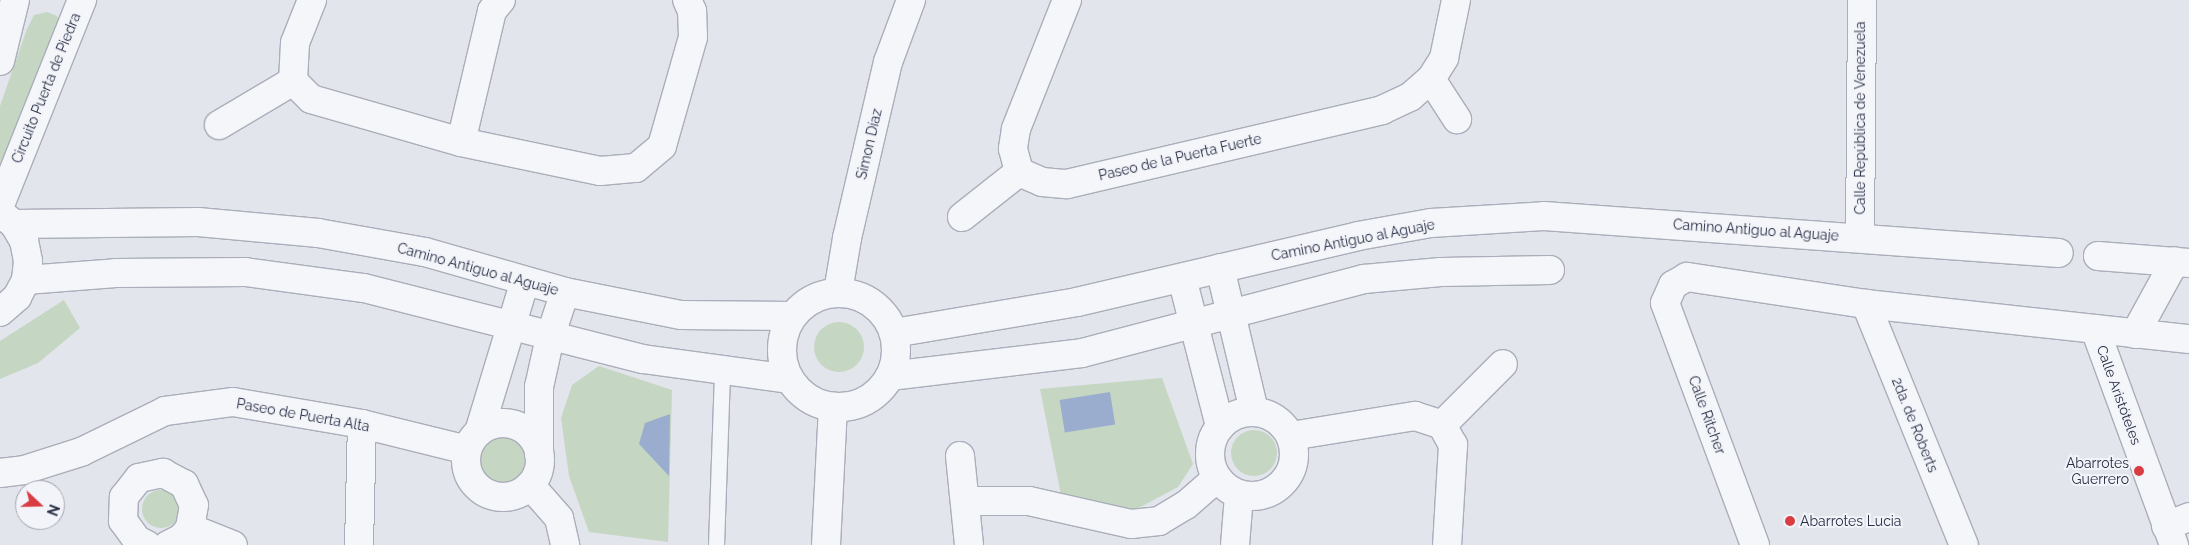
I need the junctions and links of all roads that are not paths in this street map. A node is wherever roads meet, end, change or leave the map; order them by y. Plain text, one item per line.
1 (15, 0) edge
2 (82, 0) edge
3 (312, 0) edge
4 (501, 0) edge
5 (687, 0) edge
6 (912, 0) edge
7 (1067, 0) edge
8 (1456, 0) edge
9 (1862, 0) edge
10 (0, 60) edge
11 (1431, 80) junction
12 (294, 81) junction
13 (1457, 119) dead end
14 (219, 125) dead end
15 (461, 142) junction
16 (1019, 172) junction
17 (5, 214) edge
18 (962, 217) dead end
19 (1358, 236) junction
20 (1860, 237) junction
21 (2059, 253) dead end
22 (2098, 256) dead end
23 (2182, 262) edge
24 (1220, 268) junction
25 (1550, 270) dead end
26 (1182, 278) junction
27 (1364, 279) junction
28 (26, 280) junction
29 (525, 281) junction
30 (565, 292) junction
31 (838, 292) junction
32 (1866, 304) junction
33 (0, 312) edge
34 (1231, 315) junction
35 (792, 316) junction
36 (1192, 325) junction
37 (512, 327) junction
38 (2095, 329) junction
39 (894, 334) junction
40 (2135, 334) junction
41 (550, 337) junction
42 (2189, 339) edge
43 (1503, 364) dead end
44 (722, 369) junction
45 (890, 376) junction
46 (789, 379) junction
47 (833, 407) junction
48 (1254, 411) junction
49 (362, 424) junction
50 (1442, 425) junction
51 (1220, 426) junction
52 (1290, 436) junction
53 (473, 441) junction
54 (539, 454) junction
55 (960, 456) dead end
56 (0, 474) edge
57 (1216, 478) junction
58 (530, 485) junction
59 (1239, 495) junction
60 (965, 501) junction
61 (190, 528) junction
62 (2176, 529) edge
63 (148, 545) edge
64 (168, 545) edge
65 (233, 545) edge
66 (358, 545) edge
67 (565, 545) edge
68 (716, 545) edge
69 (826, 545) edge
70 (969, 545) edge
71 (1234, 545) edge
72 (1447, 545) edge
73 (1755, 545) edge
74 (1964, 545) edge

1 - 10 street
2 - 17 street, Circuito Puerta de Piedra
3 - 12 street
4 - 15 street
5 - 15 street
6 - 31 street, Simon Díaz
7 - 16 street
8 - 11 street, Paseo de la Puerta Fuerte
9 - 20 street, Calle República de Venezuela
11 - 13 street
11 - 16 street, Paseo de la Puerta Fuerte
12 - 14 street
12 - 15 street
16 - 18 street
17 - 28 street
17 - 29 street, Camino Antiguo al Aguaje
19 - 20 street, Camino Antiguo al Aguaje
19 - 24 street, Camino Antiguo al Aguaje
19 - 27 street
20 - 21 street, Camino Antiguo al Aguaje
22 - 23 street
23 - 40 street
24 - 26 street, Camino Antiguo al Aguaje
24 - 34 street
25 - 27 street
26 - 36 street
26 - 39 street, Camino Antiguo al Aguaje
27 - 34 street
28 - 33 street
28 - 37 street
29 - 30 street, Camino Antiguo al Aguaje
29 - 37 street
30 - 35 street, Camino Antiguo al Aguaje
30 - 41 street
31 - 35 street
31 - 39 street
32 - 38 street
32 - 73 street, Calle Ritcher
32 - 74 street, 2da. de Roberts
34 - 36 street
34 - 48 street
35 - 46 street
36 - 45 street
36 - 51 street
37 - 41 street
37 - 53 street
38 - 40 street
38 - 62 street, Calle Aristóteles
39 - 45 street
40 - 42 street
41 - 44 street
41 - 54 street
43 - 50 street
44 - 46 street
44 - 68 lane
45 - 47 street
46 - 47 street
47 - 69 street
48 - 51 street
48 - 52 street
49 - 53 street, Paseo de Puerta Alta
49 - 56 street, Paseo de Puerta Alta
49 - 66 street
50 - 52 street
50 - 72 street
51 - 57 street
52 - 59 street
53 - 54 street
53 - 58 street
54 - 58 street
55 - 60 street
57 - 59 street
57 - 60 street
58 - 67 street
59 - 71 street
60 - 70 street
61 - 63 street
61 - 64 street
61 - 65 street

